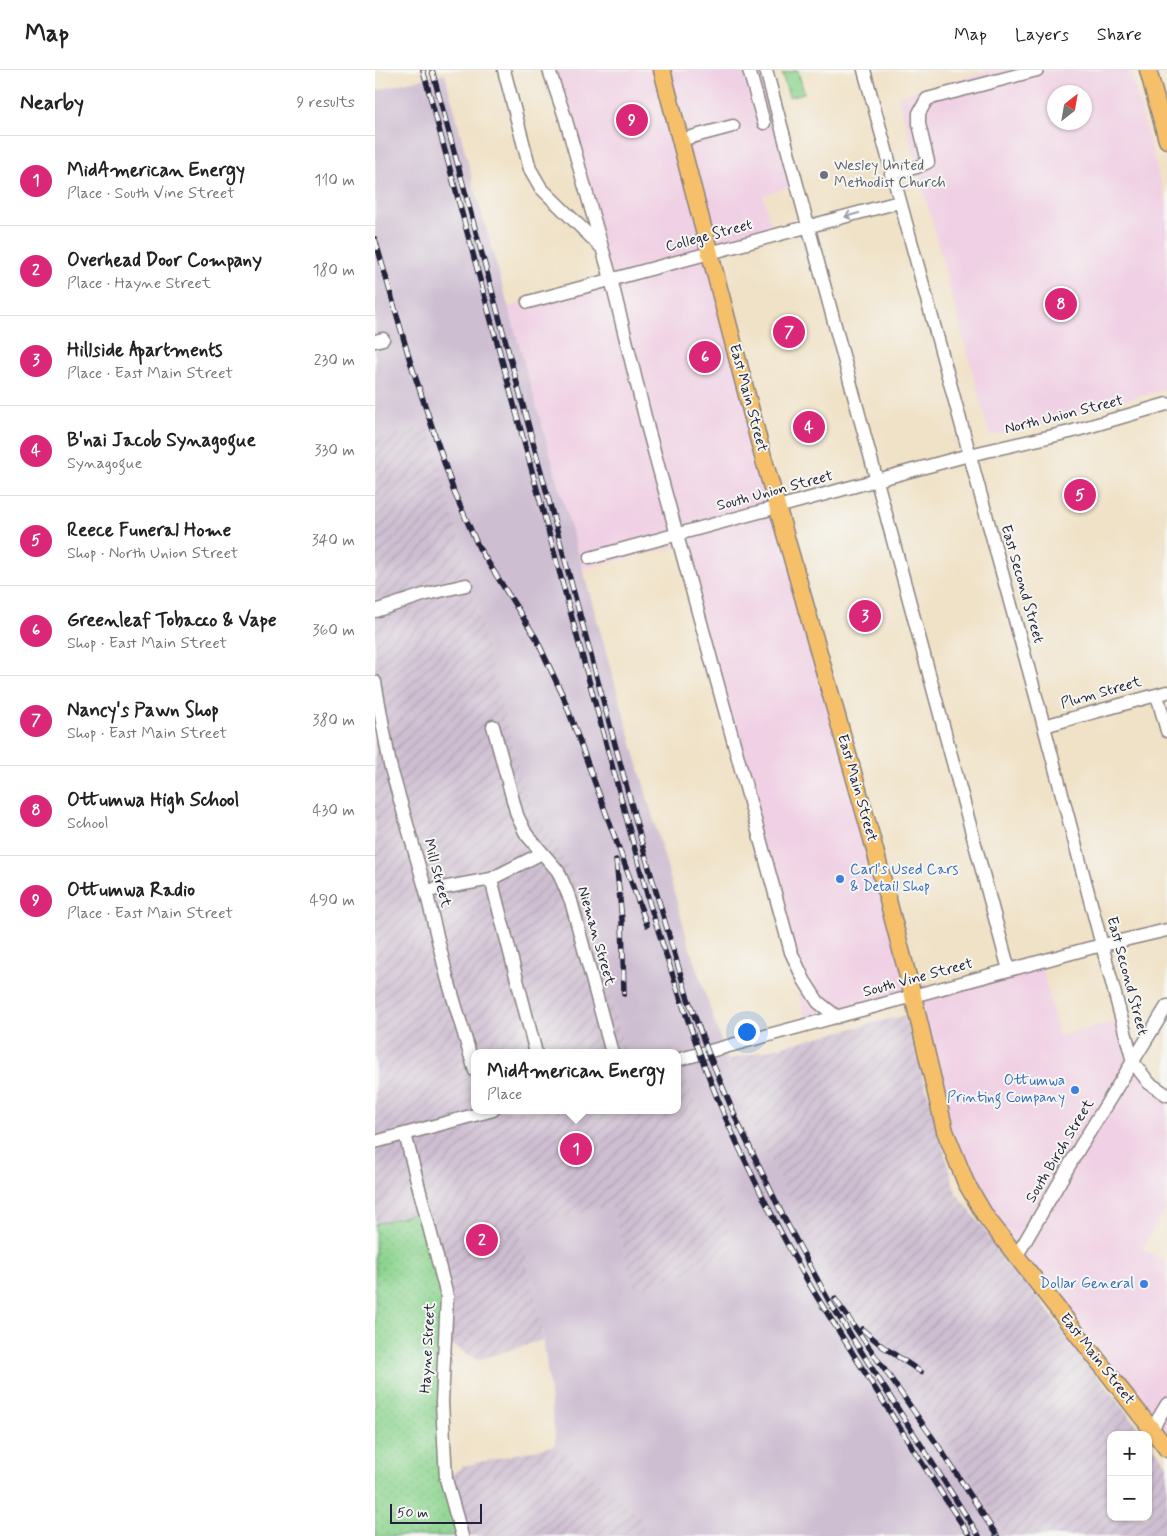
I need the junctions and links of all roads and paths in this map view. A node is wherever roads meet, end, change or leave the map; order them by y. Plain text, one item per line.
1 (504, 70) edge
2 (549, 70) edge
3 (662, 70) edge
4 (749, 70) edge
5 (766, 70) edge
6 (864, 70) edge
7 (1037, 70) edge
8 (1148, 70) edge
9 (1007, 74) edge
10 (764, 123) dead end
11 (733, 126) dead end
12 (680, 140) junction
13 (1167, 140) edge
14 (891, 174) junction
15 (899, 202) junction
16 (808, 226) junction
17 (603, 249) junction
18 (709, 253) junction
19 (611, 279) junction
20 (528, 302) dead end
21 (1167, 404) edge
22 (969, 455) junction
23 (877, 480) junction
24 (778, 507) junction
25 (676, 534) junction
26 (590, 558) dead end
27 (466, 585) dead end
28 (375, 610) edge
29 (375, 682) edge
30 (1162, 693) edge
31 (493, 726) dead end
32 (1044, 726) junction
33 (1167, 732) edge
34 (542, 853) junction
35 (491, 879) junction
36 (426, 891) junction
37 (1167, 930) edge
38 (1102, 945) junction
39 (1009, 970) junction
40 (913, 996) junction
41 (1167, 1006) edge
42 (837, 1017) junction
43 (536, 1049) edge
44 (611, 1049) edge
45 (471, 1058) edge
46 (681, 1059) edge
47 (1133, 1062) junction
48 (1167, 1094) edge
49 (478, 1114) edge
50 (405, 1134) junction
51 (375, 1142) edge
52 (1016, 1257) junction
53 (1167, 1404) edge
54 (1152, 1429) junction
55 (1167, 1449) edge
56 (461, 1536) edge

1 - 17 street
2 - 17 street
3 - 12 main road, East Main Street
4 - 10 street
5 - 16 street
6 - 14 street, East Second Street
7 - 9 street
8 - 13 main road
9 - 14 street
11 - 12 street
12 - 18 main road, East Main Street
14 - 15 street, East Second Street
15 -> 16 street, College Street
15 - 22 street, East Second Street
16 - 18 street, College Street
16 - 23 street
17 - 19 street
18 - 19 street, College Street
18 - 24 main road, East Main Street
19 - 20 street, College Street
19 - 25 street
21 - 22 street, North Union Street
22 - 23 street, South Union Street
22 - 32 street, East Second Street
23 - 24 street, South Union Street
23 - 39 street
24 - 25 street, South Union Street
24 - 40 main road, East Main Street
25 - 26 street, South Union Street
25 - 42 street
27 - 28 street
29 - 36 street, Mill Street
30 - 32 street, Plum Street
30 - 33 street
31 - 34 street, Nieman Street
32 - 38 street, East Second Street
34 - 35 street
34 - 44 street, Nieman Street
35 - 36 street
35 - 43 street
36 - 45 street, Mill Street
37 - 38 street, South Vine Street
38 - 39 street, South Vine Street
38 - 47 street, East Second Street
39 - 40 street, South Vine Street
40 - 42 street, South Vine Street
40 - 52 main road, East Main Street
41 - 47 street, South Birch Street
42 - 46 street, South Vine Street
47 - 48 street, East Second Street
47 - 52 street, South Birch Street
49 - 50 street
50 - 51 street
50 - 56 street, Hayne Street
52 - 54 main road, East Main Street
53 - 54 street
54 - 55 main road, East Main Street

